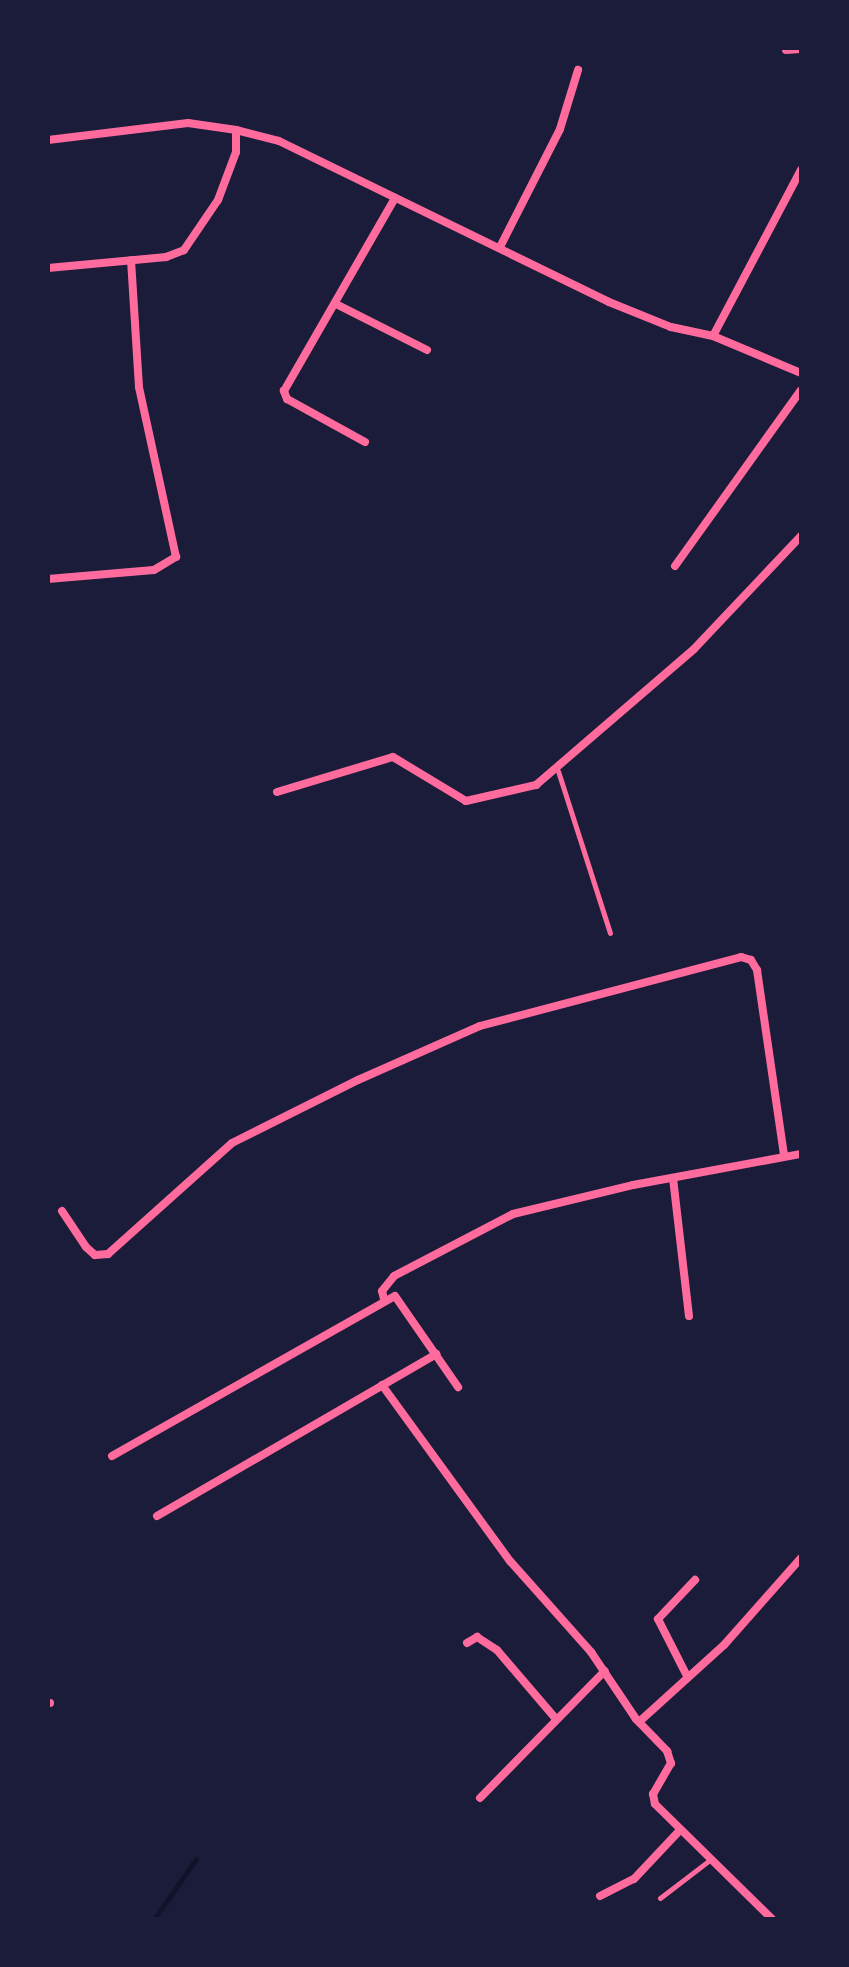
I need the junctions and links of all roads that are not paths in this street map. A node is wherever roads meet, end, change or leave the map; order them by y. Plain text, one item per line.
1 (801, 49) edge
2 (786, 50) edge
3 (578, 70) dead end
4 (236, 130) junction
5 (48, 140) edge
6 (801, 170) edge
7 (395, 198) junction
8 (500, 247) junction
9 (131, 260) junction
10 (48, 268) edge
11 (336, 304) junction
12 (713, 336) junction
13 (427, 350) dead end
14 (801, 373) edge
15 (801, 390) edge
16 (365, 442) dead end
17 (801, 536) edge
18 (675, 566) dead end
19 (48, 579) edge
20 (558, 771) junction
21 (277, 792) dead end
22 (610, 933) dead end
23 (801, 1154) edge
24 (784, 1156) junction
25 (673, 1178) junction
26 (62, 1211) dead end
27 (384, 1299) junction
28 (689, 1316) dead end
29 (436, 1354) junction
30 (382, 1385) junction
31 (458, 1387) dead end
32 (112, 1456) dead end
33 (157, 1516) dead end
34 (801, 1558) edge
35 (695, 1580) dead end
36 (467, 1643) dead end
37 (605, 1671) junction
38 (687, 1676) junction
39 (556, 1719) junction
40 (639, 1722) junction
41 (480, 1798) dead end
42 (680, 1830) junction
43 (711, 1859) junction
44 (600, 1896) dead end
45 (660, 1898) dead end
46 (772, 1919) edge

1 - 2 street
3 - 8 street
4 - 5 street
4 - 7 street
4 - 9 street
6 - 12 street
7 - 8 street
7 - 11 street
8 - 12 street
9 - 10 street
9 - 19 street
11 - 13 street
11 - 16 street
12 - 14 street
15 - 18 street
17 - 20 street
20 - 21 street
20 - 22 lane
23 - 24 street
24 - 25 street
24 - 26 street
25 - 27 street
25 - 28 street
27 - 29 street
27 - 32 street
29 - 30 street
29 - 31 street
30 - 33 street
30 - 37 street
34 - 38 street
35 - 38 street
36 - 39 street
37 - 39 street
37 - 40 street
38 - 40 street
39 - 41 street
40 - 42 street
42 - 43 street
42 - 44 street
43 - 45 lane
43 - 46 street

